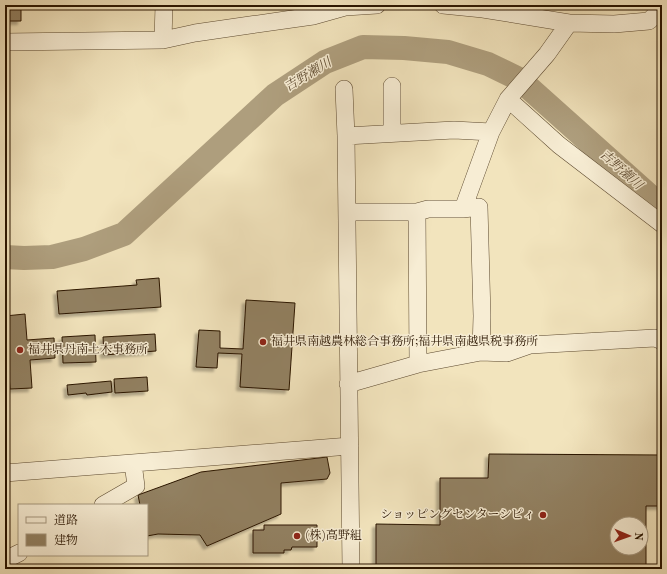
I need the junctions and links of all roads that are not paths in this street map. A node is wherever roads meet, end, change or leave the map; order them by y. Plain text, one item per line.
1 (164, 5) edge
2 (376, 5) edge
3 (443, 5) edge
4 (662, 8) edge
5 (569, 23) junction
6 (163, 40) junction
7 (5, 42) edge
8 (392, 86) dead end
9 (344, 89) dead end
10 (508, 99) junction
11 (491, 132) junction
12 (392, 133) junction
13 (346, 136) junction
14 (464, 209) junction
15 (347, 212) junction
16 (417, 212) junction
17 (662, 224) edge
18 (662, 341) edge
19 (480, 352) junction
20 (418, 364) junction
21 (348, 384) junction
22 (350, 446) junction
23 (133, 463) junction
24 (5, 473) edge
25 (105, 504) edge
26 (18, 554) edge
27 (5, 560) edge
28 (350, 569) edge

1 - 6 street
2 - 6 street
3 - 5 street
4 - 5 street
5 - 10 street
6 - 7 street
8 - 12 street
9 - 13 street
10 - 11 street
10 - 17 street
11 - 12 street
11 - 14 street
12 - 13 street
13 - 15 street
14 - 16 street
14 - 19 street
15 - 16 street
15 - 21 street
16 - 20 street
18 - 19 street
19 - 20 street
20 - 21 street
21 - 22 street
22 - 23 street
22 - 28 street
23 - 24 street
23 - 25 street
26 - 27 street

